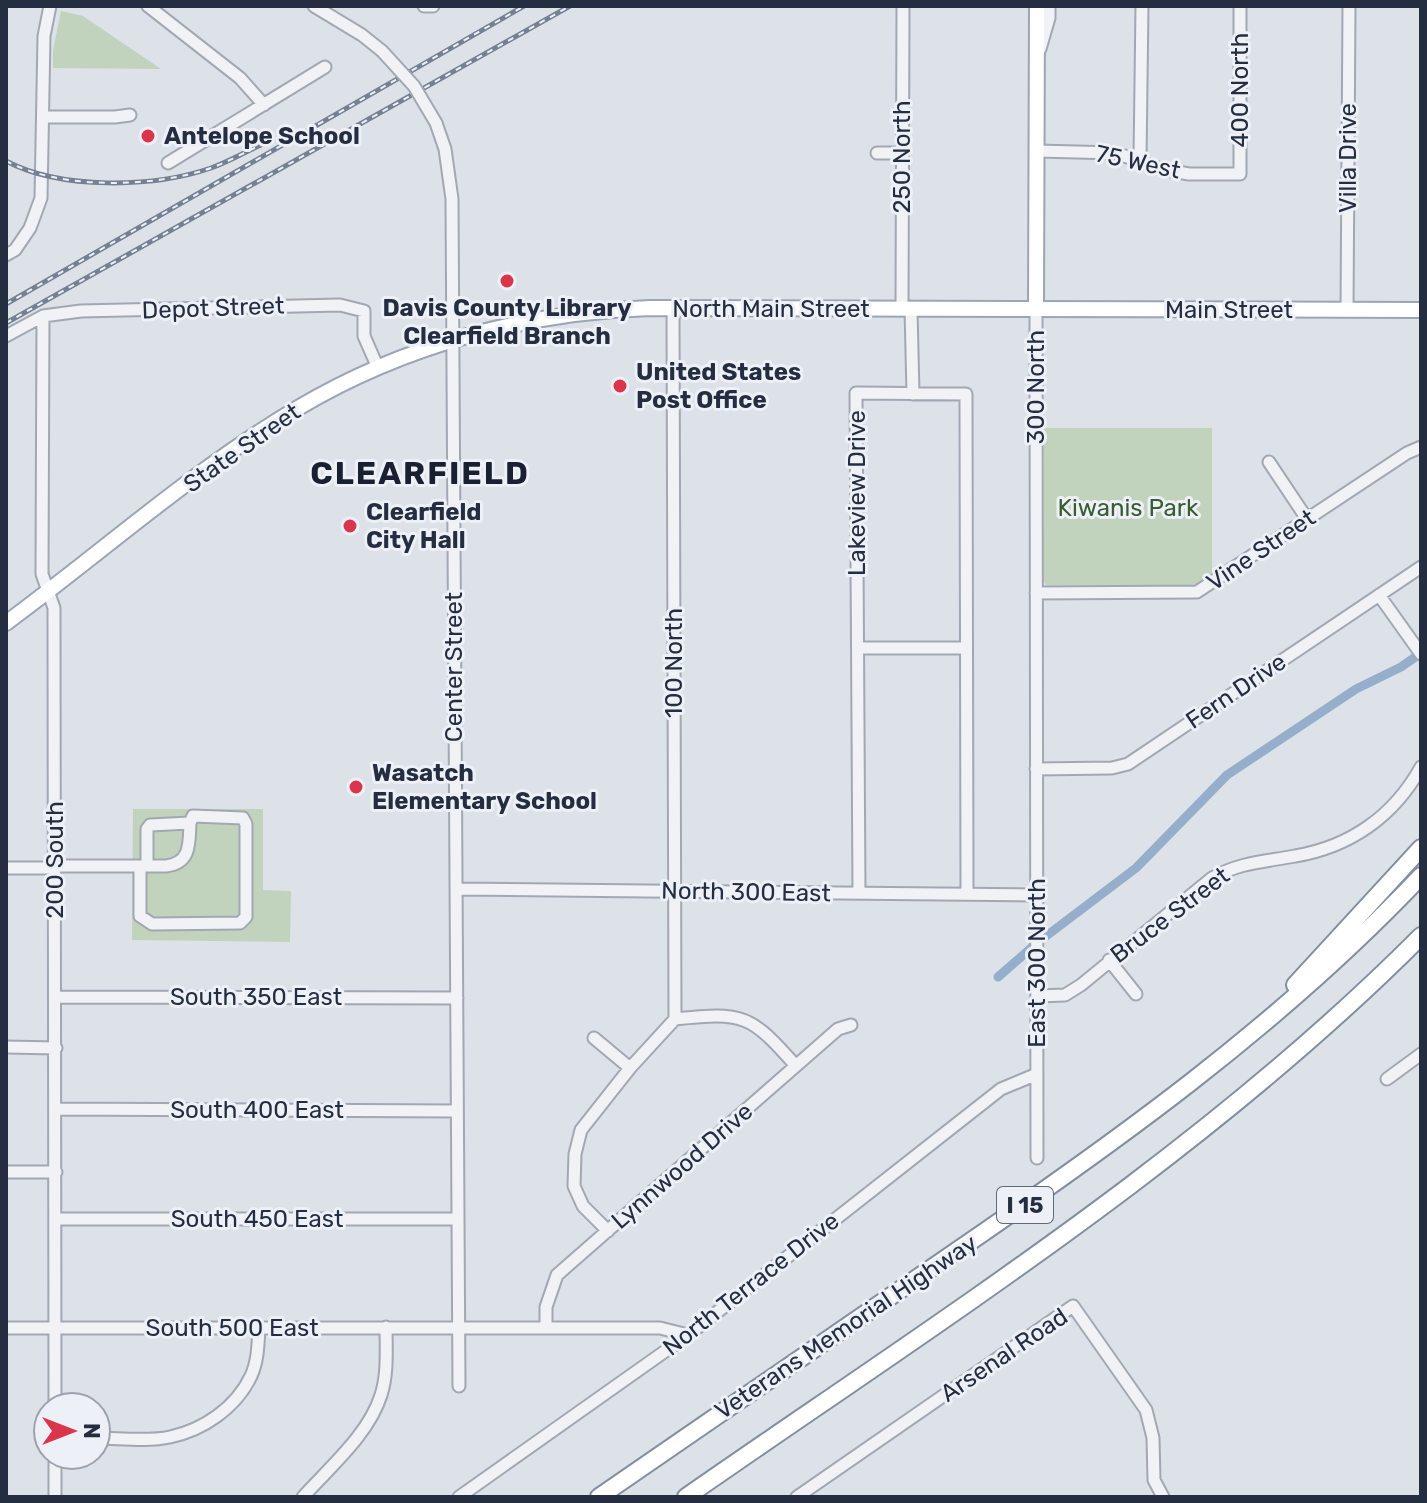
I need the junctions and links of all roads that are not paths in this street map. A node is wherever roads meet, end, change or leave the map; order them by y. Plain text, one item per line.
1 (148, 6) edge
2 (314, 6) edge
3 (424, 6) edge
4 (433, 6) edge
5 (903, 6) edge
6 (1030, 6) edge
7 (1037, 6) edge
8 (1049, 6) edge
9 (1142, 6) edge
10 (1240, 6) edge
11 (1349, 6) edge
12 (45, 9) edge
13 (1037, 57) junction
14 (325, 67) dead end
15 (264, 105) junction
16 (130, 115) dead end
17 (43, 117) junction
18 (1037, 151) junction
19 (877, 153) dead end
20 (902, 153) junction
21 (1140, 159) junction
22 (168, 163) dead end
23 (1240, 174) joint
24 (6, 255) edge
25 (673, 308) junction
26 (906, 309) junction
27 (1036, 309) junction
28 (1347, 310) junction
29 (1421, 310) edge
30 (43, 316) junction
31 (507, 325) joint
32 (6, 336) edge
33 (452, 340) junction
34 (378, 368) junction
35 (913, 394) junction
36 (1421, 447) edge
37 (1269, 462) dead end
38 (1307, 519) junction
39 (1421, 567) edge
40 (48, 591) junction
41 (1036, 593) junction
42 (1379, 595) junction
43 (6, 623) edge
44 (858, 648) junction
45 (966, 648) junction
46 (1418, 650) edge
47 (1421, 767) edge
48 (1036, 769) junction
49 (190, 823) junction
50 (1421, 848) edge
51 (143, 866) junction
52 (54, 867) junction
53 (6, 868) edge
54 (1421, 876) edge
55 (456, 889) junction
56 (674, 891) junction
57 (859, 893) junction
58 (967, 894) junction
59 (1037, 895) junction
60 (1421, 936) edge
61 (1421, 949) edge
62 (1109, 960) junction
63 (1136, 994) dead end
64 (1037, 996) junction
65 (56, 997) junction
66 (457, 998) junction
67 (1358, 999) junction
68 (675, 1019) junction
69 (851, 1025) dead end
70 (594, 1038) dead end
71 (1245, 1040) junction
72 (6, 1047) edge
73 (56, 1048) junction
74 (1421, 1054) edge
75 (796, 1066) junction
76 (630, 1068) junction
77 (1037, 1074) junction
78 (1387, 1079) dead end
79 (56, 1109) junction
80 (457, 1111) junction
81 (1037, 1158) dead end
82 (6, 1172) edge
83 (56, 1172) junction
84 (56, 1219) junction
85 (458, 1219) junction
86 (608, 1231) junction
87 (386, 1327) junction
88 (459, 1327) junction
89 (546, 1327) junction
90 (6, 1328) edge
91 (55, 1328) junction
92 (259, 1328) junction
93 (688, 1335) junction
94 (459, 1386) dead end
95 (55, 1391) edge
96 (112, 1438) edge
97 (55, 1471) edge
98 (461, 1495) edge
99 (55, 1497) edge
100 (303, 1497) edge
101 (599, 1497) edge
102 (686, 1497) edge
103 (797, 1497) edge
104 (1163, 1497) edge

1 - 15 street
2 - 33 street, Center Street, bridge
3 - 4 street
5 - 20 street, 250 North
6 - 13 street
7 - 13 main road, 300 North
8 - 13 street
9 - 21 street
10 - 23 street, 400 North
11 - 28 street, Villa Drive
12 - 17 street
13 - 18 main road, 300 North
14 - 15 street
15 - 22 street
16 - 17 street
17 - 24 street
18 - 21 street, 75 West
18 - 27 main road, 300 North
19 - 20 street
20 - 26 street, 250 North
21 - 23 street, 75 West
25 - 26 main road, North Main Street
25 - 31 main road, North Main Street
25 - 56 street, 100 North
26 - 27 main road, North Main Street
26 - 35 street
27 - 28 main road, Main Street
27 - 41 street, 300 North
28 - 29 main road, Main Street
30 - 32 street, Depot Street
30 - 34 street, Depot Street
30 - 40 street, 200 South
31 - 33 main road, State Street
33 - 34 main road, State Street
33 - 55 street, Center Street
34 - 40 main road, State Street
35 - 44 street, Lakeview Drive
35 - 45 street, Lakeview Drive
36 - 38 street, Vine Street
37 - 38 street
38 - 41 street, Vine Street
39 - 42 street, Fern Drive
40 - 43 main road, State Street
40 - 52 street, 200 South
41 - 48 street, 300 North
42 - 46 street
42 - 48 street, Fern Drive
44 - 45 street
44 - 57 street, Lakeview Drive
45 - 58 street, Lakeview Drive
47 - 62 street, Bruce Street
48 - 59 street, East 300 North
49 - 51 street
49 - 51 street
49 - 51 street
50 - 71 highway
51 - 52 street
52 - 53 street
52 - 65 street, 200 South
54 - 71 highway, Veterans Memorial Highway / I 15
55 - 56 street, North 300 East
55 - 66 street, Center Street
56 - 57 street, North 300 East
56 - 68 street, 100 North
57 - 58 street, North 300 East
58 - 59 street, North 300 East
59 - 64 street, East 300 North
60 - 67 highway, Veterans Memorial Highway / I 15
61 - 67 highway
62 - 63 street
62 - 64 street, Bruce Street
64 - 77 street, East 300 North
65 - 66 street, South 350 East
65 - 73 street, 200 South
66 - 80 street, Center Street
67 - 102 highway, Veterans Memorial Highway / I 15
68 - 75 street
68 - 76 street
69 - 75 street, Lynnwood Drive
70 - 76 street
71 - 101 highway, Veterans Memorial Highway / I 15
72 - 73 street
73 - 79 street, 200 South
74 - 78 street
75 - 86 street, Lynnwood Drive
76 - 86 street
77 - 81 street, East 300 North
77 - 93 street, North Terrace Drive
79 - 80 street, South 400 East
79 - 83 street, 200 South
80 - 85 street, Center Street
82 - 83 street
83 - 84 street, 200 South
84 - 85 street, South 450 East
84 - 91 street, 200 South
85 - 88 street, Center Street
86 - 89 street, Lynnwood Drive
87 - 88 street, South 500 East
87 - 92 street, South 500 East
87 - 100 street
88 - 89 street, South 500 East
88 - 94 street, Center Street
89 - 93 street, South 500 East
90 - 91 street, South 500 East
91 - 92 street, South 500 East
91 - 95 street, 200 South
92 - 96 street
93 - 98 street, North Terrace Drive
97 - 99 street
103 - 104 street, Arsenal Road

